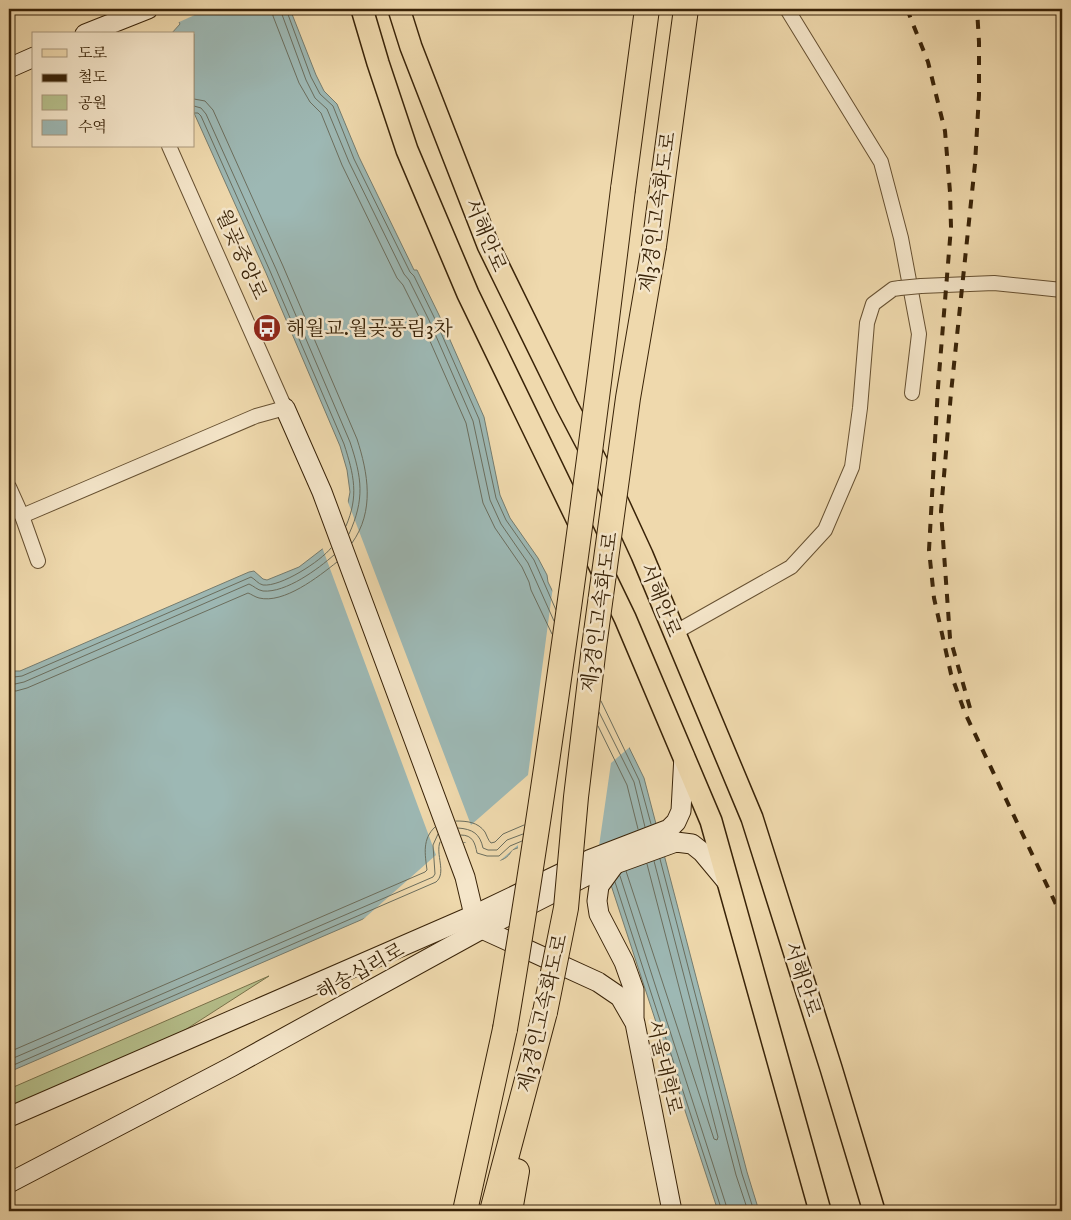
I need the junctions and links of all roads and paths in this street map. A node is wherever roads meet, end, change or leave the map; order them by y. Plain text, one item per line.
1 (148, 9) edge
2 (362, 9) edge
3 (399, 9) edge
4 (647, 9) edge
5 (686, 9) edge
6 (787, 9) edge
7 (114, 21) edge
8 (89, 32) edge
9 (32, 57) edge
10 (9, 68) edge
11 (170, 148) edge
12 (1062, 290) edge
13 (912, 393) dead end
14 (285, 408) junction
15 (9, 487) edge
16 (22, 516) junction
17 (38, 561) dead end
18 (674, 634) junction
19 (684, 754) junction
20 (615, 864) junction
21 (728, 883) junction
22 (478, 922) junction
23 (634, 1023) junction
24 (536, 1046) junction
25 (9, 1116) edge
26 (9, 1183) edge
27 (464, 1211) edge
28 (492, 1211) edge
29 (510, 1211) edge
30 (672, 1211) edge
31 (820, 1211) edge
32 (874, 1211) edge

1 - 7 main road
2 - 19 main road, 서해안로
3 - 18 main road, 서해안로
4 - 27 highway, 제3경인고속화도로, bridge
5 - 24 highway, 제3경인고속화도로, bridge
6 - 13 street
7 - 8 main road
9 - 10 main road
11 - 14 street, 월곶중앙로
12 - 18 street, bridge
14 - 16 street
14 - 22 main road
15 - 16 street
16 - 17 street
18 - 32 main road, 서해안로
19 - 21 main road, 서해안로
19 - 22 main road, 해송십리로
20 - 21 main road, 해송십리로
20 - 22 main road, 해송십리로
20 - 23 main road
21 - 31 main road, 서해안로
22 - 23 main road, 서울대학로
22 - 25 main road, 해송십리로
22 - 26 main road, 해송십리로
23 - 30 main road, 서울대학로
24 - 28 highway, 제3경인고속화도로
24 - 29 highway

